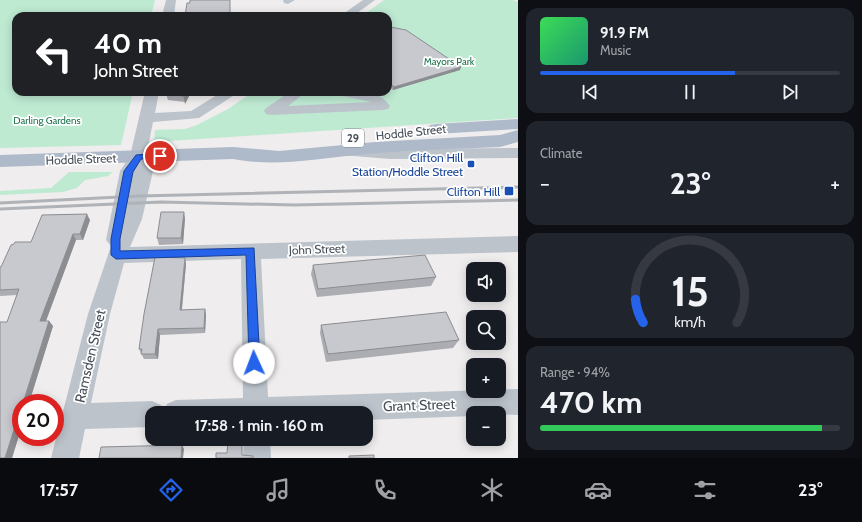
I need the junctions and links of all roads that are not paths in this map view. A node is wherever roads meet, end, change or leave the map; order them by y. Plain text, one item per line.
1 (171, 0) edge
2 (369, 0) edge
3 (169, 12) edge
4 (352, 12) edge
5 (151, 96) edge
6 (225, 96) edge
7 (293, 96) edge
8 (368, 96) edge
9 (147, 118) junction
10 (518, 124) edge
11 (518, 136) edge
12 (500, 141) junction
13 (518, 143) edge
14 (344, 150) junction
15 (233, 153) junction
16 (518, 153) edge
17 (138, 157) junction
18 (0, 160) edge
19 (518, 244) edge
20 (251, 251) junction
21 (116, 255) junction
22 (518, 402) edge
23 (256, 406) edge
24 (373, 408) edge
25 (145, 414) edge
26 (76, 416) junction
27 (257, 446) edge
28 (65, 458) edge
29 (257, 458) edge

1 - 3 street
2 - 4 street
5 - 9 street
6 - 9 street
7 - 8 street
9 - 17 street
10 - 15 main road, Hoddle Street / 29
11 - 12 main road, Hoddle Street / 29
12 - 13 main road
12 - 14 main road, Hoddle Street / 29
14 - 15 main road, Hoddle Street / 29
14 - 16 street
15 - 17 main road, Hoddle Street / 29
17 - 18 main road, Hoddle Street / 29
17 - 21 street, Ramsden Street
19 - 20 street, John Street
20 - 21 street, John Street
20 - 23 street
21 - 26 street, Ramsden Street
22 - 24 street, Grant Street
25 - 26 street
26 - 28 street, Ramsden Street
27 - 29 street

